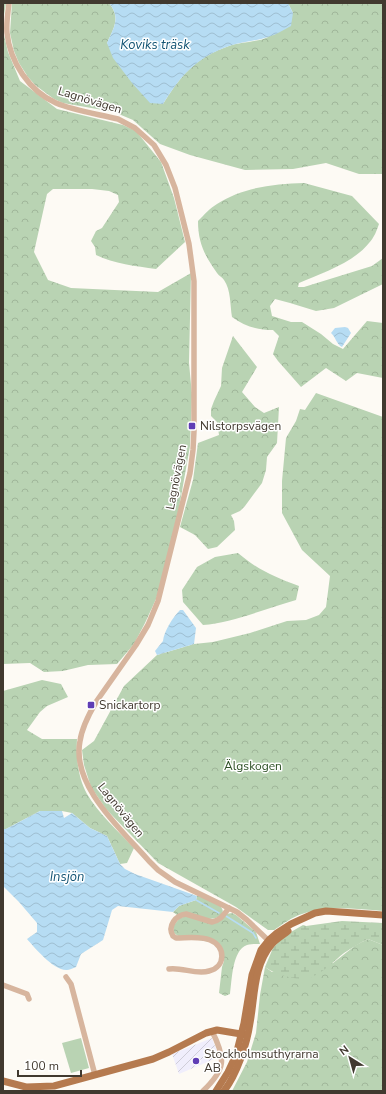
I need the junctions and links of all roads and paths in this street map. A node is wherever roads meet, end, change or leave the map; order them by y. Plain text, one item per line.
1 (9, 3) edge
2 (228, 908) junction
3 (383, 915) edge
4 (270, 942) junction
5 (169, 969) dead end
6 (66, 977) dead end
7 (3, 985) edge
8 (29, 999) dead end
9 (212, 1031) junction
10 (244, 1034) junction
11 (95, 1075) junction
12 (3, 1081) edge
13 (35, 1089) edge
14 (203, 1091) edge
15 (216, 1091) edge
16 (224, 1091) edge

1 - 2 street, Lagnövägen
2 - 4 street, Lagnövägen
2 - 5 street
3 - 4 main road
4 - 10 main road
6 - 11 street
7 - 8 street
9 - 10 main road
9 - 11 main road
9 - 14 street
10 - 15 main road
10 - 16 main road
11 - 13 main road
12 - 13 main road

